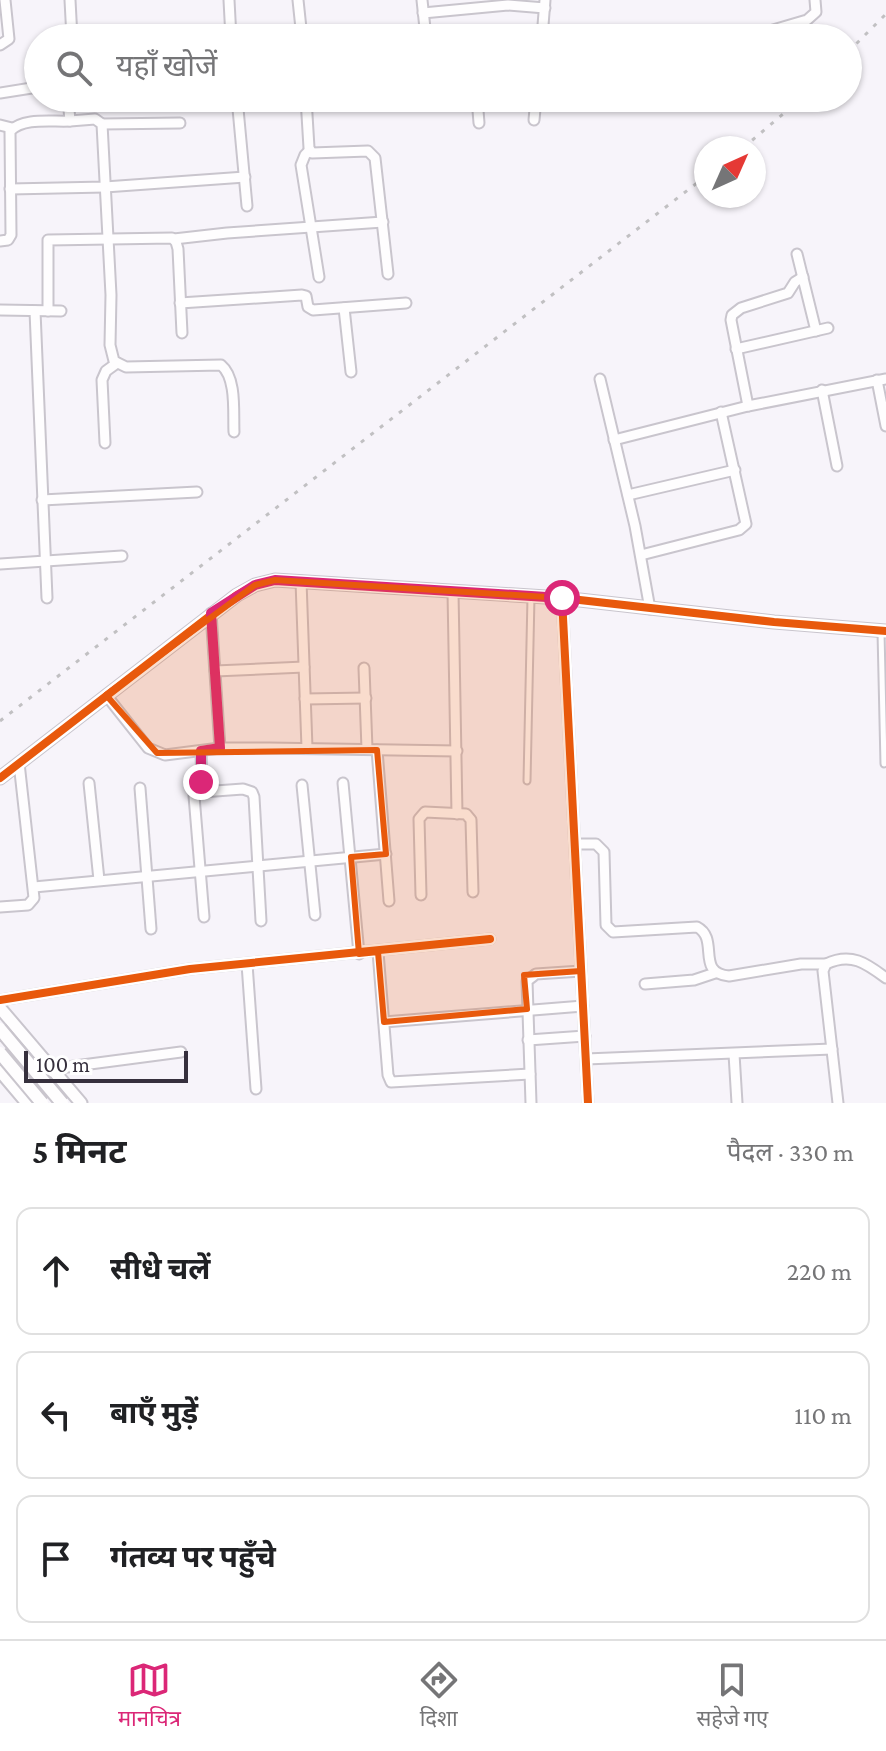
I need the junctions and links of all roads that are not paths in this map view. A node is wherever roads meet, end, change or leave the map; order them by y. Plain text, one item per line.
1 (5, 0) edge
2 (70, 0) edge
3 (229, 0) edge
4 (298, 0) edge
5 (422, 0) edge
6 (815, 0) edge
7 (545, 4) edge
8 (423, 13) junction
9 (71, 24) edge
10 (230, 24) edge
11 (301, 24) edge
12 (424, 24) edge
13 (543, 24) edge
14 (793, 24) edge
15 (0, 45) edge
16 (24, 89) edge
17 (0, 93) edge
18 (69, 112) edge
19 (238, 112) edge
20 (307, 112) edge
21 (478, 112) edge
22 (535, 112) edge
23 (534, 120) dead end
24 (70, 121) junction
25 (180, 123) dead end
26 (479, 123) dead end
27 (102, 124) junction
28 (0, 125) edge
29 (12, 128) junction
30 (309, 151) junction
31 (245, 177) junction
32 (7, 186) edge
33 (105, 187) junction
34 (247, 206) dead end
35 (6, 217) edge
36 (383, 222) junction
37 (312, 227) junction
38 (108, 238) junction
39 (174, 239) junction
40 (0, 241) edge
41 (797, 254) dead end
42 (388, 274) dead end
43 (319, 277) dead end
44 (803, 277) junction
45 (180, 303) junction
46 (406, 303) dead end
47 (344, 308) junction
48 (0, 310) edge
49 (35, 311) junction
50 (48, 311) junction
51 (61, 311) dead end
52 (828, 328) dead end
53 (816, 331) junction
54 (182, 333) dead end
55 (736, 349) junction
56 (117, 363) junction
57 (351, 372) dead end
58 (600, 379) dead end
59 (881, 380) edge
60 (822, 390) junction
61 (748, 406) junction
62 (721, 412) junction
63 (886, 426) edge
64 (234, 432) dead end
65 (614, 440) junction
66 (105, 443) dead end
67 (837, 466) dead end
68 (735, 470) junction
69 (197, 492) dead end
70 (628, 495) junction
71 (42, 500) junction
72 (641, 555) junction
73 (122, 556) dead end
74 (45, 560) junction
75 (0, 564) edge
76 (301, 581) junction
77 (453, 592) junction
78 (531, 596) junction
79 (47, 598) dead end
80 (562, 598) junction
81 (650, 609) junction
82 (211, 613) junction
83 (883, 631) edge
84 (304, 667) junction
85 (364, 668) dead end
86 (215, 671) junction
87 (106, 695) junction
88 (366, 698) junction
89 (305, 699) junction
90 (220, 748) junction
91 (307, 748) junction
92 (372, 750) junction
93 (201, 751) junction
94 (457, 751) junction
95 (19, 763) junction
96 (884, 764) dead end
97 (0, 778) edge
98 (527, 781) dead end
99 (89, 783) dead end
100 (343, 783) dead end
101 (302, 785) dead end
102 (140, 788) dead end
103 (202, 792) junction
104 (457, 814) junction
105 (575, 844) junction
106 (386, 854) junction
107 (351, 857) junction
108 (309, 861) junction
109 (258, 865) junction
110 (202, 870) junction
111 (146, 875) junction
112 (99, 880) junction
113 (34, 887) junction
114 (473, 892) dead end
115 (421, 895) dead end
116 (389, 901) dead end
117 (0, 907) edge
118 (315, 915) dead end
119 (204, 917) dead end
120 (261, 921) dead end
121 (151, 929) dead end
122 (490, 939) dead end
123 (378, 952) junction
124 (359, 954) junction
125 (247, 964) junction
126 (826, 964) junction
127 (581, 971) junction
128 (715, 973) junction
129 (886, 978) edge
130 (645, 984) dead end
131 (0, 1000) edge
132 (583, 1006) junction
133 (0, 1008) edge
134 (527, 1009) junction
135 (384, 1022) junction
136 (0, 1029) edge
137 (585, 1036) junction
138 (528, 1040) junction
139 (832, 1049) junction
140 (181, 1052) dead end
141 (0, 1053) edge
142 (734, 1054) junction
143 (586, 1059) junction
144 (52, 1069) junction
145 (0, 1071) edge
146 (530, 1074) junction
147 (256, 1089) dead end
148 (24, 1100) edge
149 (42, 1103) edge
150 (62, 1103) edge
151 (81, 1103) edge
152 (531, 1103) edge
153 (588, 1103) edge
154 (737, 1103) edge
155 (838, 1103) edge

1 - 15 street
2 - 9 street
3 - 10 street
4 - 11 street
5 - 8 street
6 - 14 street
7 - 8 street
7 - 13 street
8 - 12 street
16 - 17 street
18 - 24 street
19 - 31 street
20 - 30 street
21 - 26 street
22 - 23 street
24 - 27 street
24 - 29 street
25 - 27 street
27 - 33 street
28 - 29 street
29 - 32 street
30 - 36 street
30 - 37 street
31 - 33 street
31 - 34 street
32 - 33 street
32 - 35 street
33 - 38 street
35 - 40 street
36 - 37 street
36 - 42 street
37 - 39 street
37 - 43 street
38 - 39 street
38 - 50 street
38 - 56 street
39 - 45 street
41 - 44 street
44 - 53 street
44 - 55 street
45 - 47 street
45 - 54 street
46 - 47 street
47 - 57 street
48 - 49 street
49 - 50 street
49 - 71 street
50 - 51 street
52 - 53 street
53 - 55 street
55 - 61 street
56 - 64 street
56 - 66 street
58 - 65 street
59 - 60 street
59 - 63 street
60 - 61 street
60 - 67 street
61 - 62 street
62 - 65 street
62 - 68 street
65 - 70 street
68 - 70 street
68 - 72 street
69 - 71 street
70 - 72 street
71 - 74 street
72 - 81 street
73 - 74 street
74 - 75 street
74 - 79 street
76 - 77 street
76 - 82 street
76 - 84 street
77 - 78 street
77 - 94 street
78 - 80 street
78 - 98 lane
80 - 81 street
80 - 105 street
81 - 83 street
82 - 86 street
82 - 87 street
83 - 96 lane
84 - 86 street
84 - 89 street
85 - 88 street
86 - 90 street
87 - 93 street
87 - 95 street
88 - 89 street
88 - 92 street
89 - 91 street
90 - 91 street
90 - 93 street
91 - 92 street
92 - 94 street
92 - 106 street
93 - 103 street
94 - 104 street
95 - 97 street
95 - 113 street
99 - 112 street
100 - 107 street
101 - 108 street
102 - 111 street
103 - 109 street
103 - 110 street
104 - 114 street
104 - 115 street
105 - 127 street
105 - 128 street
106 - 107 street
106 - 116 street
107 - 108 street
107 - 124 street
108 - 109 street
108 - 118 street
109 - 110 street
109 - 120 street
110 - 111 street
110 - 119 street
111 - 112 street
111 - 121 street
112 - 113 street
113 - 117 street
122 - 123 street
123 - 124 street
123 - 135 street
124 - 125 street
125 - 131 street
125 - 147 street
126 - 128 street
126 - 129 street
126 - 139 street
127 - 132 street
127 - 134 street
128 - 130 street
132 - 134 street
132 - 137 street
133 - 144 street
134 - 135 street
134 - 138 street
135 - 146 street
136 - 150 main road, bridge
137 - 138 street
137 - 143 street
138 - 146 street
139 - 142 street
139 - 155 street
140 - 144 street
141 - 149 main road, bridge
142 - 143 street
142 - 154 street
143 - 153 street
144 - 148 street
144 - 151 street
145 - 148 street
146 - 152 street

